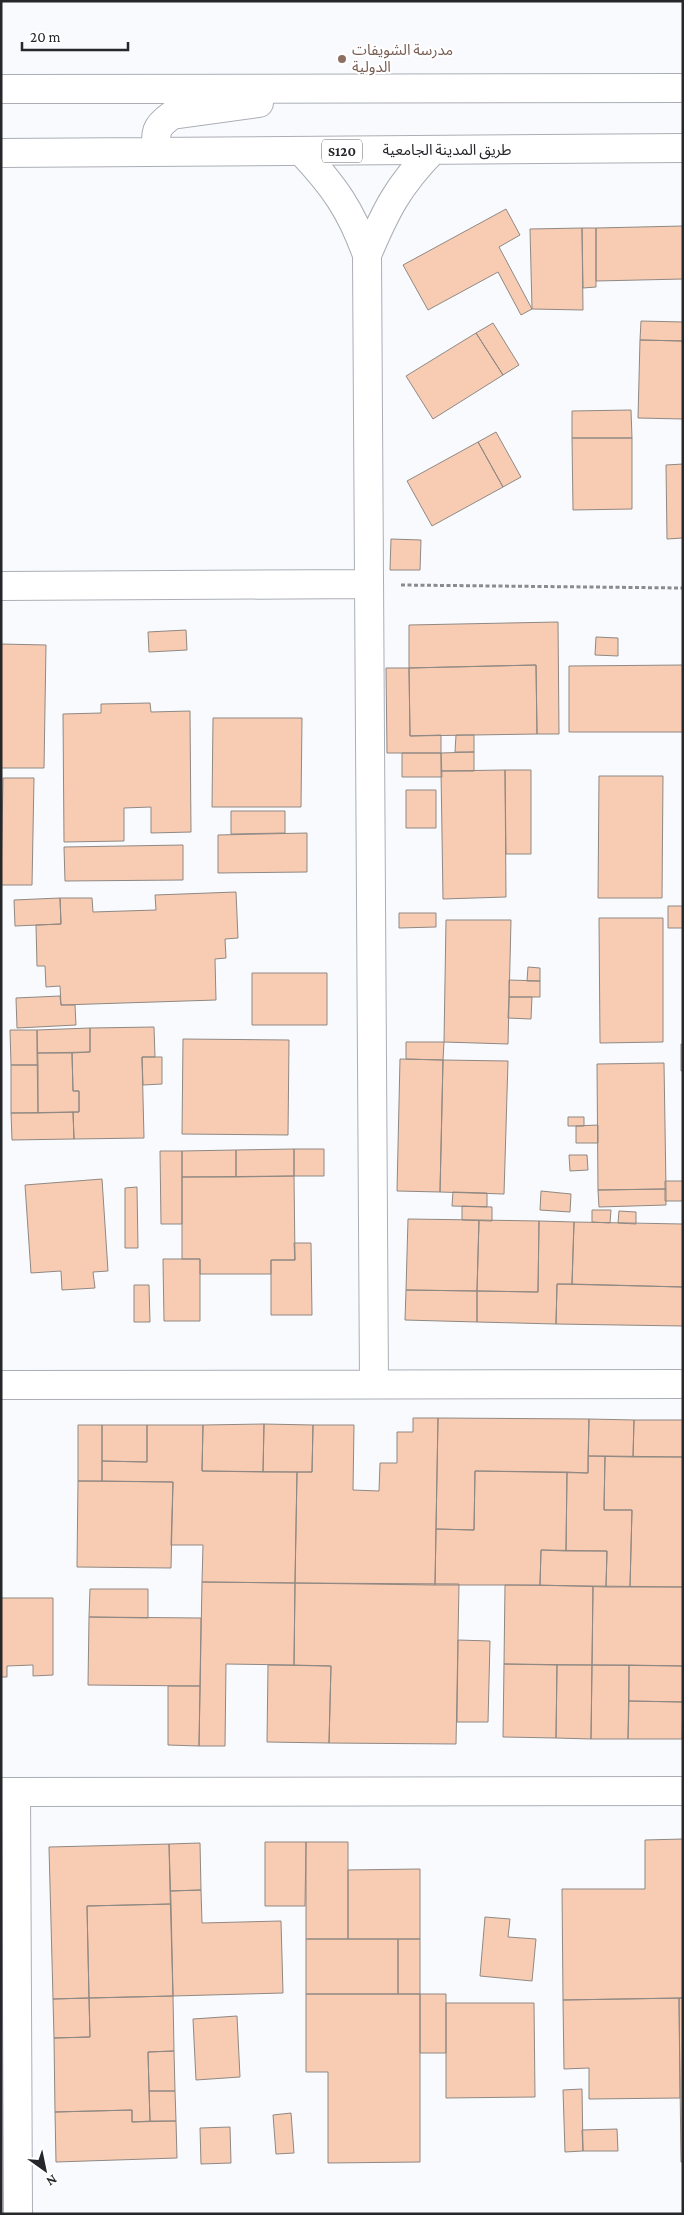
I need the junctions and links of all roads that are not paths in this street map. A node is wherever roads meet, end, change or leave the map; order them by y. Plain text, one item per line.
1 (683, 88) edge
2 (1, 89) edge
3 (293, 89) junction
4 (683, 148) edge
5 (432, 150) junction
6 (300, 151) junction
7 (157, 152) junction
8 (1, 153) edge
9 (367, 255) junction
10 (369, 584) junction
11 (1, 586) edge
12 (374, 1384) junction
13 (683, 1384) edge
14 (1, 1385) edge
15 (683, 1791) edge
16 (9, 1792) edge
17 (1, 2214) edge
18 (17, 2214) edge

1 - 3 street
2 - 3 street
3 - 7 street
4 - 5 street, طريق المدينة الجامعية / S120
5 - 6 street, طريق المدينة الجامعية / S120
5 - 9 street
6 - 7 street, طريق المدينة الجامعية / S120
6 - 9 street
7 - 8 street, طريق المدينة الجامعية / S120
9 - 10 street
10 - 11 street
10 - 12 street
12 - 13 street
12 - 14 street
15 - 16 street
16 - 18 street
17 - 18 street

